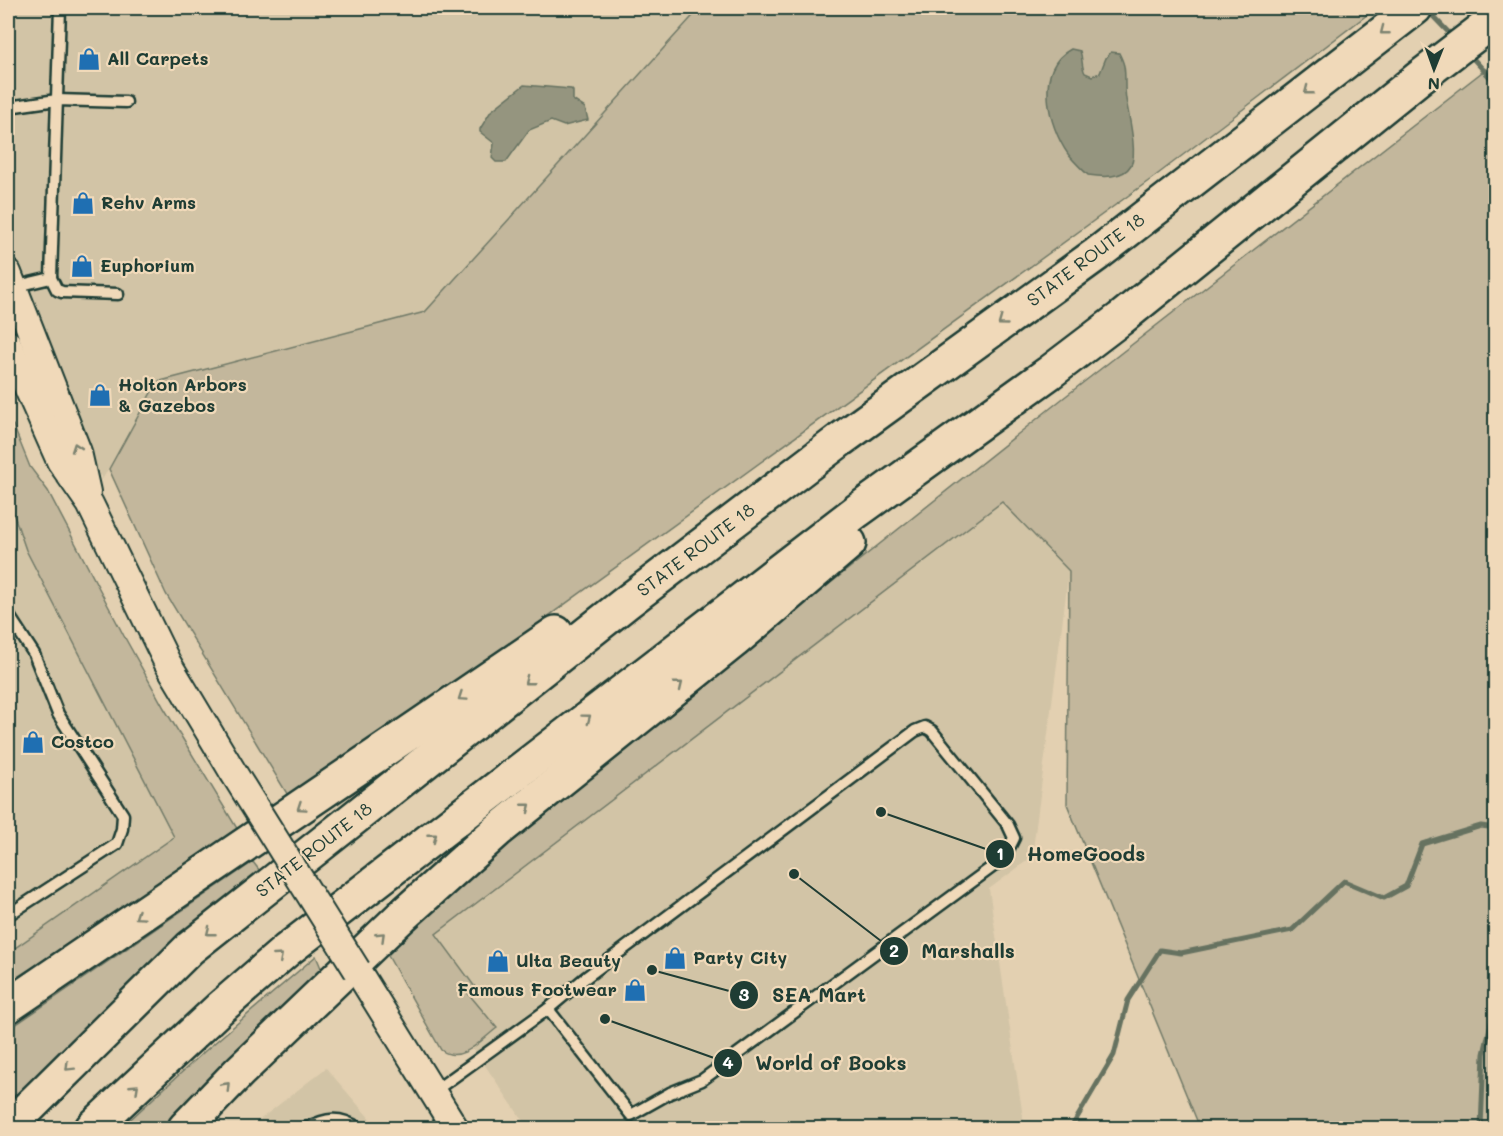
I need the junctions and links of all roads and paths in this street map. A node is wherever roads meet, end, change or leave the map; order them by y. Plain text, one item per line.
1 (60, 8) edge
2 (1415, 8) edge
3 (1489, 24) edge
4 (57, 99) junction
5 (126, 102) dead end
6 (8, 107) edge
7 (51, 278) junction
8 (9, 284) edge
9 (118, 294) dead end
10 (8, 344) edge
11 (1049, 374) junction
12 (840, 440) junction
13 (90, 504) junction
14 (8, 614) edge
15 (8, 915) edge
16 (8, 1006) edge
17 (548, 1010) junction
18 (433, 1092) junction
19 (8, 1128) edge
20 (92, 1128) edge
21 (185, 1128) edge
22 (307, 1128) edge
23 (358, 1128) edge
24 (455, 1128) edge

1 - 4 lane
2 -> 12 highway, STATE ROUTE 18
3 - 11 highway
4 - 5 lane
4 - 6 lane
4 - 7 lane
7 - 8 lane
7 - 9 lane
13 -> 8 street
10 - 13 street
20 -> 11 highway
21 -> 11 highway
12 -> 16 highway
12 -> 19 highway, STATE ROUTE 18
13 - 18 street, bridge
14 - 15 lane
17 - 17 lane
17 - 18 lane
18 - 24 street
22 - 23 lane

